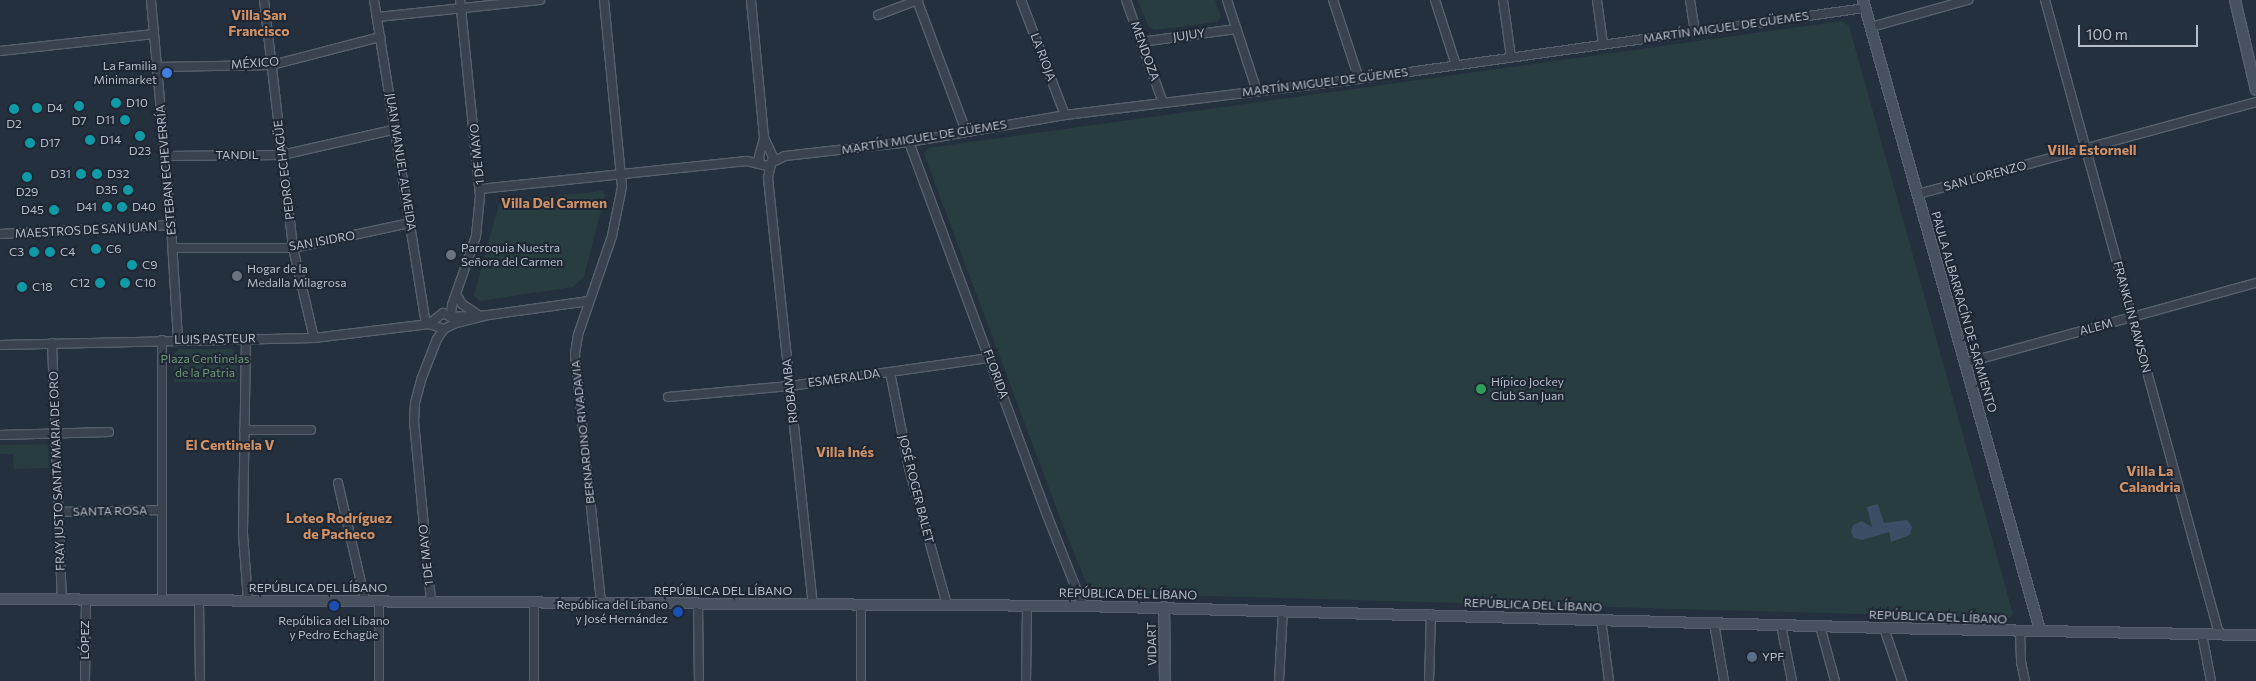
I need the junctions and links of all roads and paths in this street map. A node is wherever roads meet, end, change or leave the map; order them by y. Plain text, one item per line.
1 (151, 0) edge
2 (264, 0) edge
3 (374, 0) edge
4 (540, 0) edge
5 (604, 0) edge
6 (751, 0) edge
7 (917, 0) edge
8 (1021, 0) edge
9 (1126, 0) edge
10 (1227, 0) edge
11 (1333, 0) edge
12 (1434, 0) edge
13 (1503, 0) edge
14 (1597, 0) edge
15 (1690, 0) edge
16 (1968, 0) edge
17 (2045, 0) edge
18 (2235, 0) edge
19 (461, 4) edge
20 (1864, 4) edge
21 (878, 15) dead end
22 (377, 17) junction
23 (1871, 27) junction
24 (1236, 29) junction
25 (1695, 32) junction
26 (154, 34) junction
27 (380, 37) junction
28 (1141, 42) junction
29 (1603, 44) junction
30 (0, 50) edge
31 (2252, 52) edge
32 (1511, 57) junction
33 (272, 65) junction
34 (1456, 65) junction
35 (157, 67) junction
36 (1359, 79) junction
37 (2256, 90) edge
38 (1257, 92) junction
39 (2256, 102) edge
40 (1163, 103) junction
41 (1065, 115) junction
42 (396, 129) junction
43 (966, 130) junction
44 (764, 138) junction
45 (909, 142) junction
46 (2086, 148) junction
47 (282, 155) junction
48 (165, 156) junction
49 (771, 158) junction
50 (760, 159) junction
51 (622, 174) junction
52 (768, 178) junction
53 (480, 189) junction
54 (1918, 194) junction
55 (410, 223) junction
56 (171, 226) junction
57 (0, 234) edge
58 (172, 248) junction
59 (293, 248) junction
60 (2256, 283) edge
61 (456, 294) junction
62 (590, 300) junction
63 (477, 314) junction
64 (489, 315) junction
65 (2132, 317) junction
66 (440, 323) junction
67 (314, 338) junction
68 (246, 339) junction
69 (162, 340) junction
70 (178, 340) junction
71 (52, 343) junction
72 (0, 345) edge
73 (990, 358) junction
74 (1965, 362) junction
75 (890, 372) junction
76 (790, 386) junction
77 (668, 396) dead end
78 (244, 430) junction
79 (311, 430) dead end
80 (109, 432) dead end
81 (55, 434) junction
82 (0, 436) edge
83 (338, 483) dead end
84 (162, 510) junction
85 (58, 512) junction
86 (0, 599) edge
87 (62, 600) junction
88 (86, 600) junction
89 (162, 600) junction
90 (199, 600) junction
91 (248, 600) junction
92 (365, 600) junction
93 (379, 600) junction
94 (431, 601) junction
95 (534, 602) junction
96 (601, 602) junction
97 (698, 603) junction
98 (813, 604) junction
99 (861, 604) junction
100 (947, 605) junction
101 (1027, 605) junction
102 (1083, 606) junction
103 (1164, 607) junction
104 (1283, 610) junction
105 (1431, 614) junction
106 (1601, 619) junction
107 (1714, 622) junction
108 (1781, 624) junction
109 (1820, 626) junction
110 (1884, 628) junction
111 (2040, 630) junction
112 (2020, 632) junction
113 (2202, 634) junction
114 (2219, 634) junction
115 (2256, 635) edge
116 (85, 681) edge
117 (200, 681) edge
118 (380, 681) edge
119 (534, 681) edge
120 (699, 681) edge
121 (861, 681) edge
122 (1026, 681) edge
123 (1165, 681) edge
124 (1279, 681) edge
125 (1429, 681) edge
126 (1609, 681) edge
127 (1724, 681) edge
128 (1792, 681) edge
129 (1835, 681) edge
130 (1902, 681) edge
131 (2025, 681) edge
132 (2211, 681) edge

1 - 26 street, ESTEBAN ECHEVERRÍA
2 - 33 street, PEDRO ECHAGÜE
3 - 22 street, JUAN MANUEL ALMEIDA
4 - 19 street
5 - 51 street, BERNARDINO RIVADAVIA
6 - 44 street
7 - 21 street
7 - 43 street
8 - 41 street, LA RIOJA
9 - 28 street, MENDOZA
10 - 24 street
11 - 36 street
12 - 34 street
13 - 32 street
14 - 29 street
15 - 25 street
16 - 23 street
17 - 46 street, FRANKLIN RAWSON
18 - 31 main road
19 - 22 street
19 - 53 street, 1 DE MAYO
20 - 23 main road, PAULA ALBARRACÍN DE SARMIENTO
20 - 25 street, MARTÍN MIGUEL DE GÜEMES
22 - 27 street, JUAN MANUEL ALMEIDA
23 - 54 main road, PAULA ALBARRACÍN DE SARMIENTO
24 - 28 street, JUJUY
24 - 38 street
25 - 29 street, MARTÍN MIGUEL DE GÜEMES
26 - 30 street
26 - 35 street, ESTEBAN ECHEVERRÍA
27 - 33 street, MÉXICO
27 - 42 street, JUAN MANUEL ALMEIDA
28 - 40 street, MENDOZA
29 - 32 street, MARTÍN MIGUEL DE GÜEMES
31 - 37 main road
32 - 34 street, MARTÍN MIGUEL DE GÜEMES
33 - 35 street, MÉXICO
33 - 47 street, PEDRO ECHAGÜE
34 - 36 street, MARTÍN MIGUEL DE GÜEMES
35 - 48 street, ESTEBAN ECHEVERRÍA
36 - 38 street, MARTÍN MIGUEL DE GÜEMES
38 - 40 street, MARTÍN MIGUEL DE GÜEMES
39 - 46 street, SAN LORENZO
40 - 41 street, MARTÍN MIGUEL DE GÜEMES
41 - 43 street, MARTÍN MIGUEL DE GÜEMES
42 - 47 street, TANDIL
42 - 55 street, JUAN MANUEL ALMEIDA
43 - 45 street, MARTÍN MIGUEL DE GÜEMES
44 - 49 street
44 - 50 street
45 - 49 street, MARTÍN MIGUEL DE GÜEMES
45 - 73 street, FLORIDA
46 - 54 street, SAN LORENZO
46 - 65 street, FRANKLIN RAWSON
47 - 48 street, TANDIL
47 - 59 street, PEDRO ECHAGÜE
48 - 56 street, ESTEBAN ECHEVERRÍA
49 - 50 street
49 - 50 street
49 - 52 street, RIOBAMBA
50 - 51 street
50 - 52 street, RIOBAMBA
51 - 53 street
51 - 62 street, BERNARDINO RIVADAVIA
52 - 76 street, RIOBAMBA
53 - 61 street, 1 DE MAYO
54 - 74 main road, PAULA ALBARRACÍN DE SARMIENTO
55 - 59 street, SAN ISIDRO
55 - 66 street, JUAN MANUEL ALMEIDA
56 - 57 street, MAESTROS DE SAN JUAN
56 - 58 street, ESTEBAN ECHEVERRÍA
58 - 59 street, SAN ISIDRO
58 - 70 street, ESTEBAN ECHEVERRÍA
59 - 67 street, PEDRO ECHAGÜE
60 - 65 street, ALEM
61 - 63 street
61 - 66 street, 1 DE MAYO
62 - 64 street, LUIS PASTEUR
62 - 96 street, BERNARDINO RIVADAVIA
63 - 64 street, LUIS PASTEUR
63 - 66 street, LUIS PASTEUR
64 - 66 street, LUIS PASTEUR
65 - 74 street, ALEM
65 - 114 street, FRANKLIN RAWSON
66 - 67 street, LUIS PASTEUR
66 - 94 street, 1 DE MAYO
67 - 68 street, LUIS PASTEUR
68 - 70 street, LUIS PASTEUR
68 - 78 street
69 - 70 street, LUIS PASTEUR
69 - 71 street, LUIS PASTEUR
69 - 84 street
71 - 72 street, LUIS PASTEUR
71 - 81 street, FRAY JUSTO SANTA MARIA DE ORO
73 - 75 street, ESMERALDA
73 - 102 street, FLORIDA
74 - 111 main road, PAULA ALBARRACÍN DE SARMIENTO
75 - 76 street, ESMERALDA
75 - 100 street, JOSÉ ROGER BALET
76 - 77 street, ESMERALDA
76 - 98 street, RIOBAMBA
78 - 79 street
78 - 91 street
80 - 81 street
81 - 82 street
81 - 85 street, FRAY JUSTO SANTA MARIA DE ORO
83 - 92 street
84 - 85 street, SANTA ROSA
84 - 89 street
85 - 87 street, FRAY JUSTO SANTA MARIA DE ORO
86 - 87 main road, REPÚBLICA DEL LÍBANO
87 - 88 main road, REPÚBLICA DEL LÍBANO
88 - 89 main road, REPÚBLICA DEL LÍBANO
88 - 116 street, LÓPEZ
89 - 90 main road, REPÚBLICA DEL LÍBANO
90 - 91 main road, REPÚBLICA DEL LÍBANO
90 - 117 street
91 - 92 main road, REPÚBLICA DEL LÍBANO
92 - 93 main road, REPÚBLICA DEL LÍBANO
93 - 94 main road, REPÚBLICA DEL LÍBANO
93 - 118 street
94 - 95 main road, REPÚBLICA DEL LÍBANO
95 - 96 main road, REPÚBLICA DEL LÍBANO
95 - 119 street
96 - 97 main road, REPÚBLICA DEL LÍBANO
97 - 98 main road, REPÚBLICA DEL LÍBANO
97 - 120 street
98 - 99 main road, REPÚBLICA DEL LÍBANO
99 - 100 main road, REPÚBLICA DEL LÍBANO
99 - 121 street
100 - 101 main road, REPÚBLICA DEL LÍBANO
101 - 102 main road, REPÚBLICA DEL LÍBANO
101 - 122 street
102 - 103 main road, REPÚBLICA DEL LÍBANO
103 - 104 main road, REPÚBLICA DEL LÍBANO
103 - 123 main road, VIDART
104 - 105 main road, REPÚBLICA DEL LÍBANO
104 - 124 street
105 - 106 main road, REPÚBLICA DEL LÍBANO
105 - 125 street
106 - 107 main road, REPÚBLICA DEL LÍBANO
106 - 126 street
107 - 108 main road, REPÚBLICA DEL LÍBANO
107 - 127 street
108 - 109 main road, REPÚBLICA DEL LÍBANO
108 - 128 street
109 - 110 main road, REPÚBLICA DEL LÍBANO
109 - 129 street
110 - 112 main road, REPÚBLICA DEL LÍBANO
110 - 130 street
111 - 112 main road, REPÚBLICA DEL LÍBANO
111 - 113 main road, REPÚBLICA DEL LÍBANO
112 - 131 street
113 - 114 main road, REPÚBLICA DEL LÍBANO
113 - 132 street
114 - 115 main road, REPÚBLICA DEL LÍBANO

